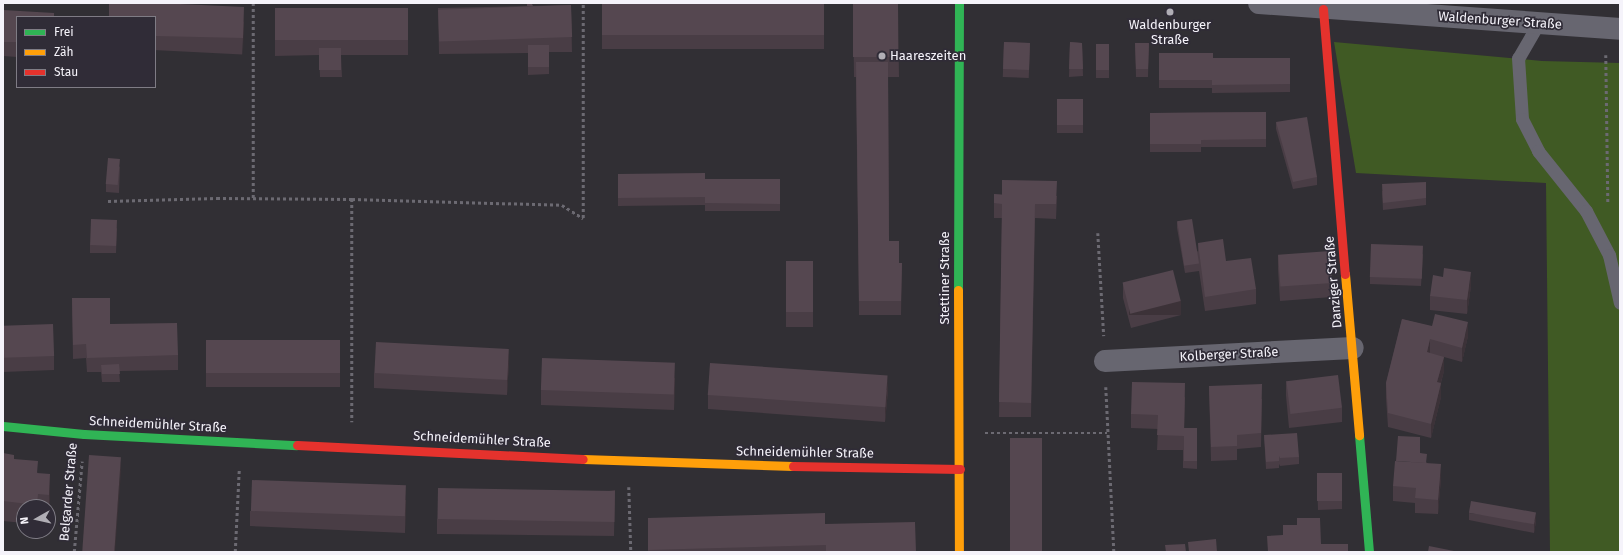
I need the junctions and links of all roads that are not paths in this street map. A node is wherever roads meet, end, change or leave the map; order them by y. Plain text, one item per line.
1 (959, 3) edge
2 (1260, 3) edge
3 (1377, 7) edge
4 (1323, 9) junction
5 (1538, 24) junction
6 (1614, 29) edge
7 (1620, 303) edge
8 (1352, 348) junction
9 (1105, 361) road end
10 (3, 426) edge
11 (960, 468) junction
12 (959, 552) edge
13 (1369, 552) edge

1 - 11 street, Stettiner Straße
2 - 4 street, Waldenburger Straße
3 - 4 street, Waldenburger Straße
3 - 5 street, Waldenburger Straße
4 - 8 street, Danziger Straße
5 - 6 street, Waldenburger Straße
5 - 7 lane
8 - 9 street, Kolberger Straße
8 - 13 street, Danziger Straße
10 - 11 street, Schneidemühler Straße
11 - 12 street, Stettiner Straße

